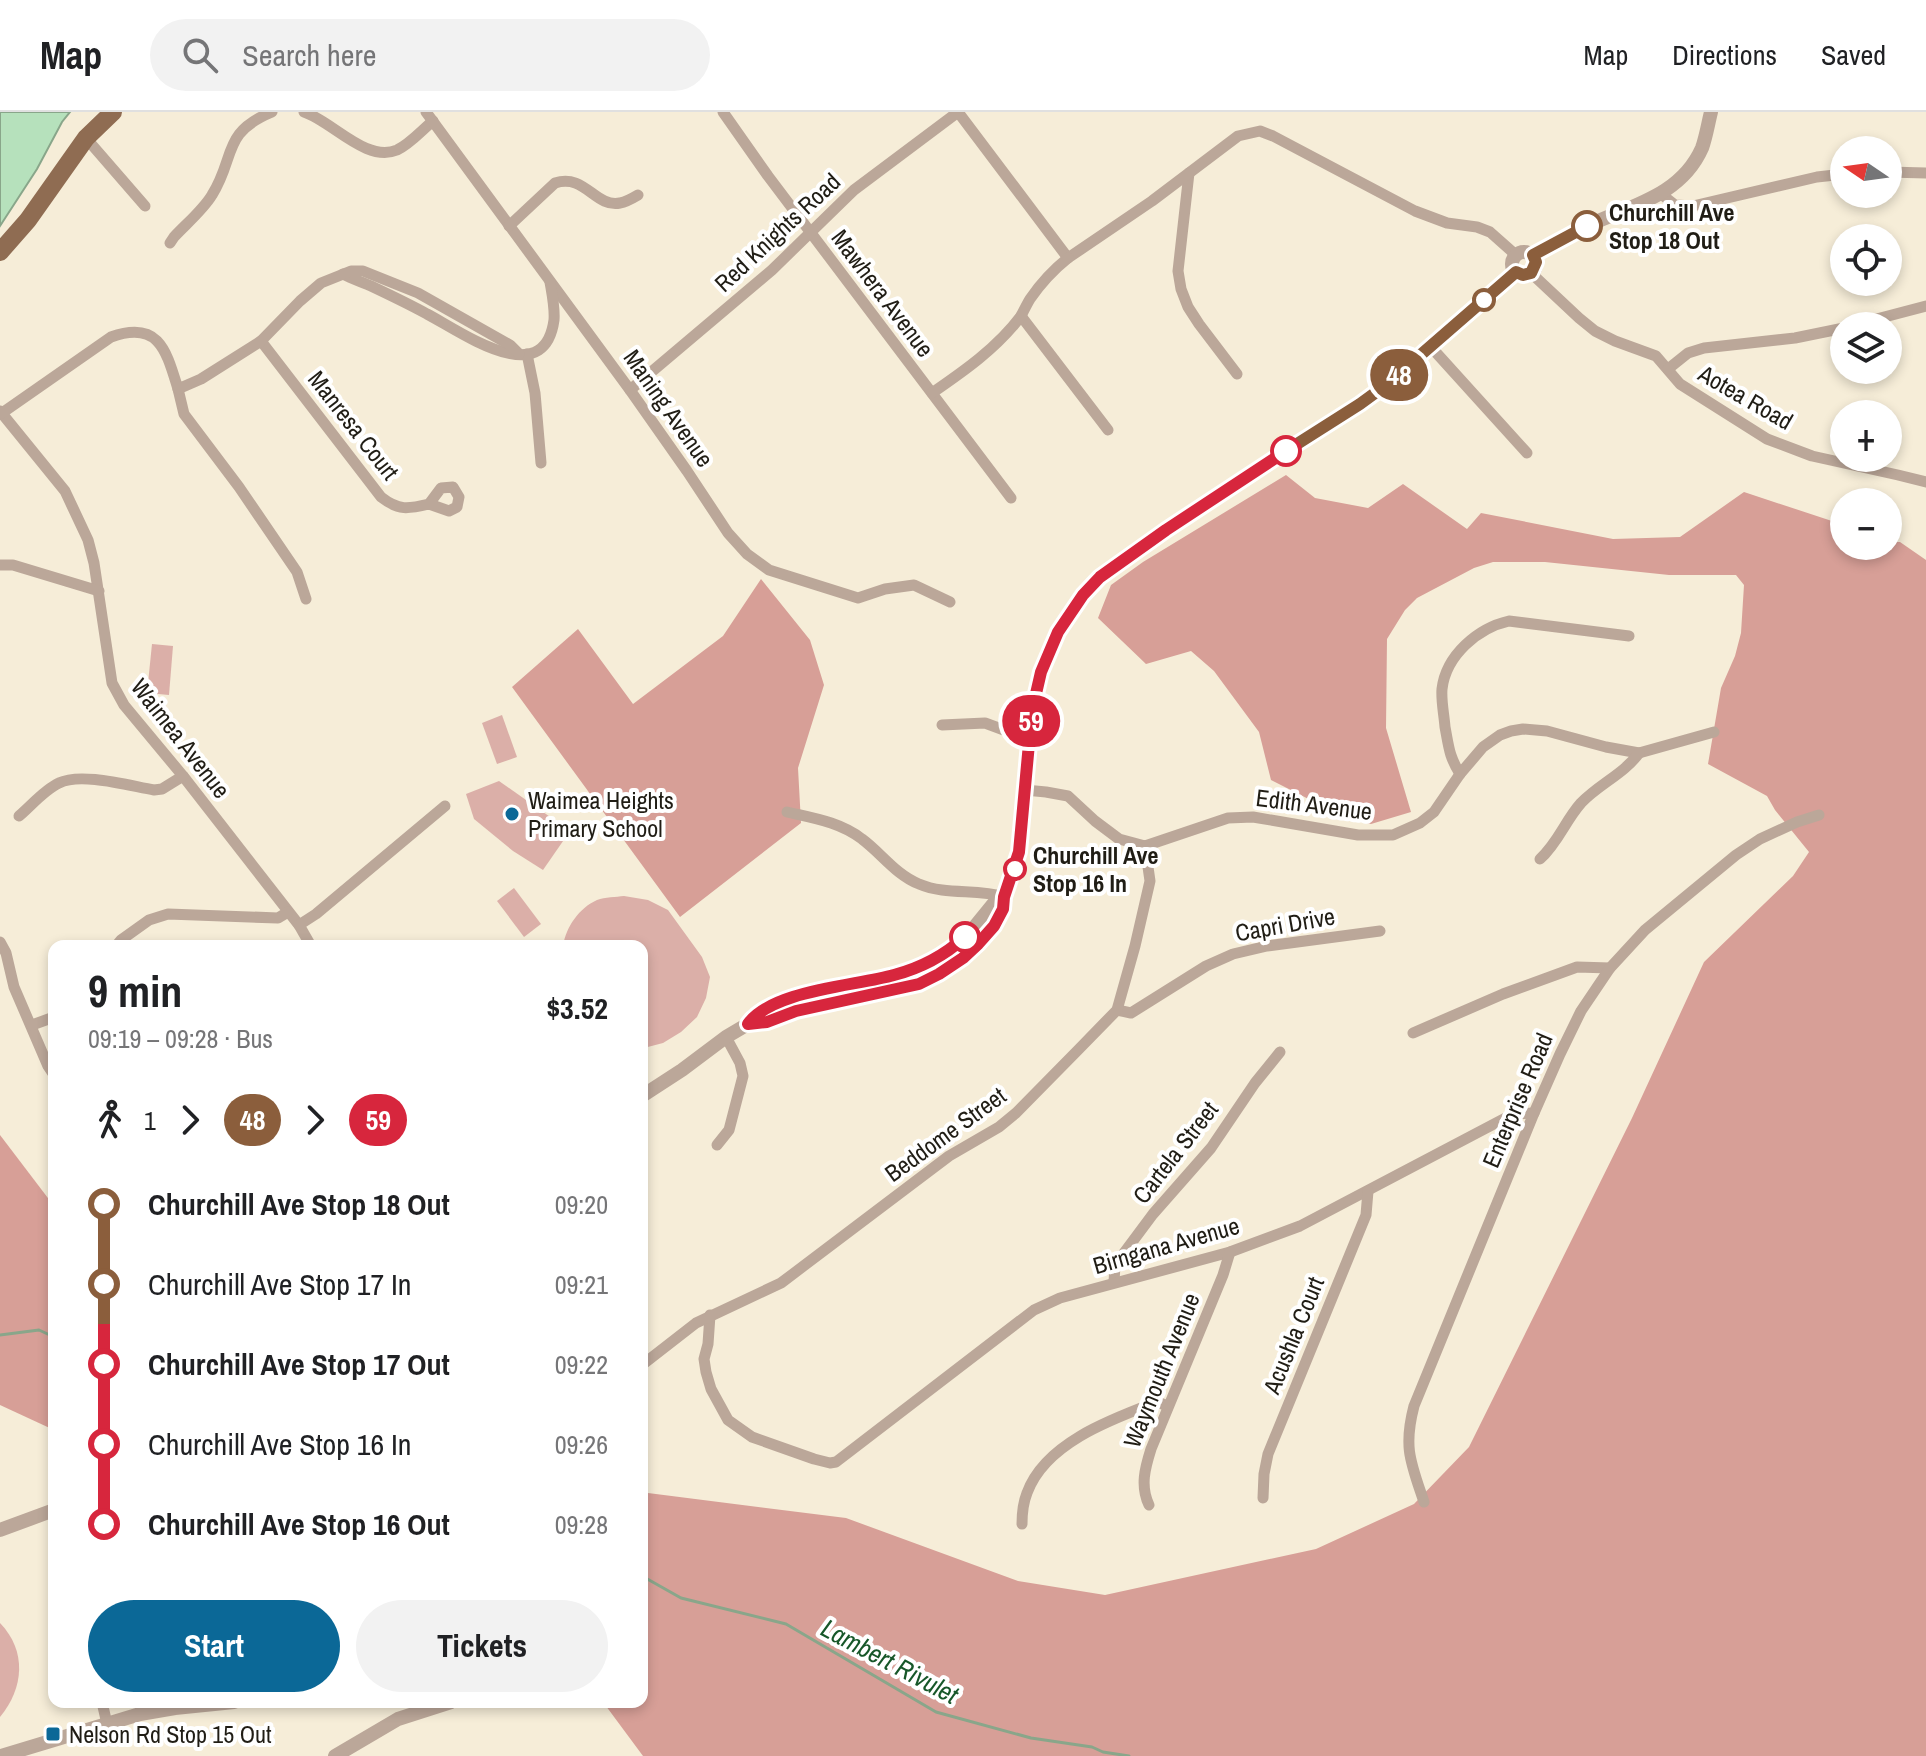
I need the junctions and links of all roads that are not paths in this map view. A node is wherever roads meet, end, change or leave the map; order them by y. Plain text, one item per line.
1 (113, 112) edge
2 (272, 112) edge
3 (304, 112) edge
4 (723, 112) edge
5 (958, 112) edge
6 (1711, 112) edge
7 (429, 117) edge
8 (86, 138) junction
9 (1902, 172) edge
10 (1189, 173) junction
11 (1926, 173) edge
12 (1830, 176) edge
13 (1661, 194) junction
14 (638, 195) dead end
15 (145, 206) dead end
16 (509, 226) junction
17 (810, 233) junction
18 (170, 243) dead end
19 (0, 252) edge
20 (1516, 255) junction
21 (1533, 255) junction
22 (1068, 258) junction
23 (1524, 273) junction
24 (550, 282) junction
25 (1926, 306) edge
26 (1902, 312) edge
27 (1021, 316) junction
28 (1830, 331) edge
29 (261, 341) junction
30 (1431, 347) junction
31 (523, 354) junction
32 (1668, 369) junction
33 (1237, 374) dead end
34 (178, 389) junction
35 (630, 390) junction
36 (932, 393) junction
37 (1, 412) edge
38 (1108, 430) dead end
39 (1527, 453) dead end
40 (541, 463) dead end
41 (1926, 482) edge
42 (1011, 498) dead end
43 (429, 504) dead end
44 (0, 565) edge
45 (99, 591) junction
46 (306, 599) dead end
47 (950, 602) dead end
48 (1629, 636) dead end
49 (942, 725) dead end
50 (1029, 732) junction
51 (1714, 732) dead end
52 (1639, 753) junction
53 (1460, 774) junction
54 (183, 776) junction
55 (1025, 790) junction
56 (445, 806) dead end
57 (787, 812) dead end
58 (1819, 815) dead end
59 (19, 816) dead end
60 (1145, 846) junction
61 (1540, 859) dead end
62 (1004, 897) junction
63 (288, 912) junction
64 (299, 925) junction
65 (1380, 931) dead end
66 (122, 940) edge
67 (308, 940) edge
68 (0, 942) edge
69 (1610, 968) junction
70 (1117, 1010) junction
71 (48, 1019) edge
72 (32, 1025) junction
73 (1413, 1033) dead end
74 (726, 1037) junction
75 (1280, 1052) dead end
76 (48, 1066) edge
77 (648, 1092) edge
78 (1534, 1113) junction
79 (717, 1145) dead end
80 (1368, 1191) junction
81 (1230, 1252) junction
82 (1114, 1282) junction
83 (710, 1315) junction
84 (648, 1360) edge
85 (1168, 1406) junction
86 (1263, 1498) dead end
87 (1424, 1502) dead end
88 (1149, 1505) dead end
89 (48, 1512) edge
90 (1022, 1524) dead end
91 (0, 1530) edge
92 (103, 1708) edge
93 (175, 1708) edge
94 (432, 1708) edge
95 (107, 1724) junction
96 (1, 1756) edge
97 (335, 1756) edge

1 - 8 main road
2 - 18 street
3 - 7 street
4 - 17 street, Mawhera Avenue
5 - 17 street, Red Knights Road
5 - 22 street
6 - 13 street
7 - 16 street, Maning Avenue
8 - 15 street
8 - 19 main road
9 - 11 street
10 - 20 street
10 - 22 street
10 - 33 street
12 - 13 street
13 - 21 street
14 - 16 street
16 - 24 street, Maning Avenue
17 - 35 street, Red Knights Road
17 - 36 street, Mawhera Avenue
20 - 21 street
20 - 23 street
21 - 23 street
22 - 27 street
23 - 30 street
23 - 32 street, Aotea Road
24 - 31 street
24 - 35 street, Maning Avenue
25 - 26 street
27 - 36 street
27 - 38 street
28 - 32 street
29 - 31 street
29 - 34 street
29 - 43 street, Manresa Court
30 - 39 street
30 - 50 street
31 - 40 street
32 - 41 street, Aotea Road
34 - 37 street
34 - 46 street
35 - 47 street, Maning Avenue
36 - 42 street, Mawhera Avenue
37 - 45 street, Waimea Avenue
44 - 45 street
45 - 54 street, Waimea Avenue
48 - 53 street
49 - 50 street
50 - 55 street
51 - 52 street, Edith Avenue
52 - 53 street, Edith Avenue
52 - 61 street
53 - 60 street, Edith Avenue
54 - 59 street
54 - 63 street, Waimea Avenue
55 - 60 street
55 - 62 street
56 - 64 street
57 - 62 street
58 - 69 street, Enterprise Road
60 - 70 street
62 - 74 street
63 - 64 street, Waimea Avenue
63 - 66 street
64 - 67 street, Waimea Avenue
65 - 70 street, Capri Drive
68 - 72 street
69 - 73 street
69 - 78 street, Enterprise Road
70 - 83 street, Beddome Street
71 - 72 street
72 - 76 street
74 - 77 street
74 - 79 street
75 - 82 street, Cartela Street
78 - 80 street, Birngana Avenue
78 - 87 street, Enterprise Road
80 - 81 street, Birngana Avenue
80 - 86 street, Acushla Court
81 - 82 street, Birngana Avenue
81 - 85 street, Waymouth Avenue
82 - 83 street, Birngana Avenue
83 - 84 street, Beddome Street
85 - 88 street, Waymouth Avenue
85 - 90 street
89 - 91 street
92 - 95 street
93 - 95 street
94 - 97 street
95 - 96 street

